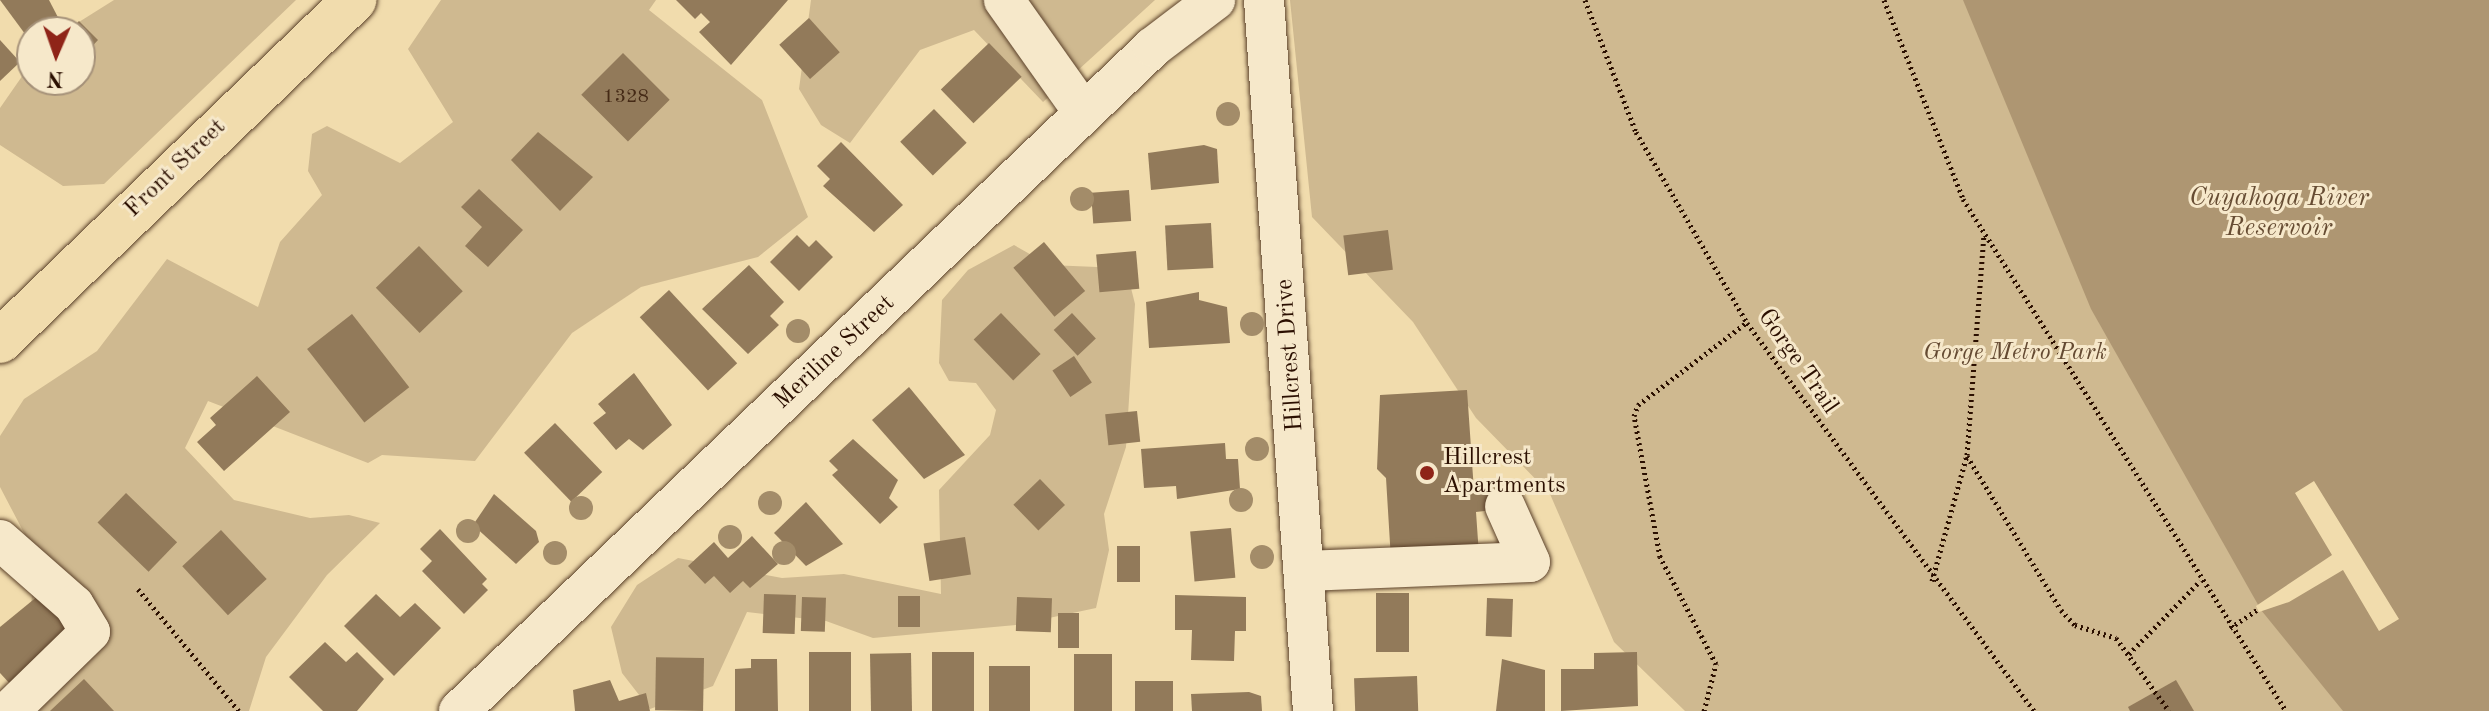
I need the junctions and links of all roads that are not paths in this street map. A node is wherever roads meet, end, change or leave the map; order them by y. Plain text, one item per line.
1 (354, 0) edge
2 (1004, 0) edge
3 (1215, 0) edge
4 (1264, 0) edge
5 (1084, 113) junction
6 (0, 341) edge
7 (1505, 506) dead end
8 (0, 540) edge
9 (1305, 571) junction
10 (9, 711) edge
11 (459, 711) edge
12 (1313, 711) edge

1 - 6 main road, Front Street
2 - 5 street
3 - 5 street, Meriline Street
4 - 9 street, Hillcrest Drive
5 - 11 street, Meriline Street
7 - 9 street
8 - 10 street
9 - 12 street, Hillcrest Drive

